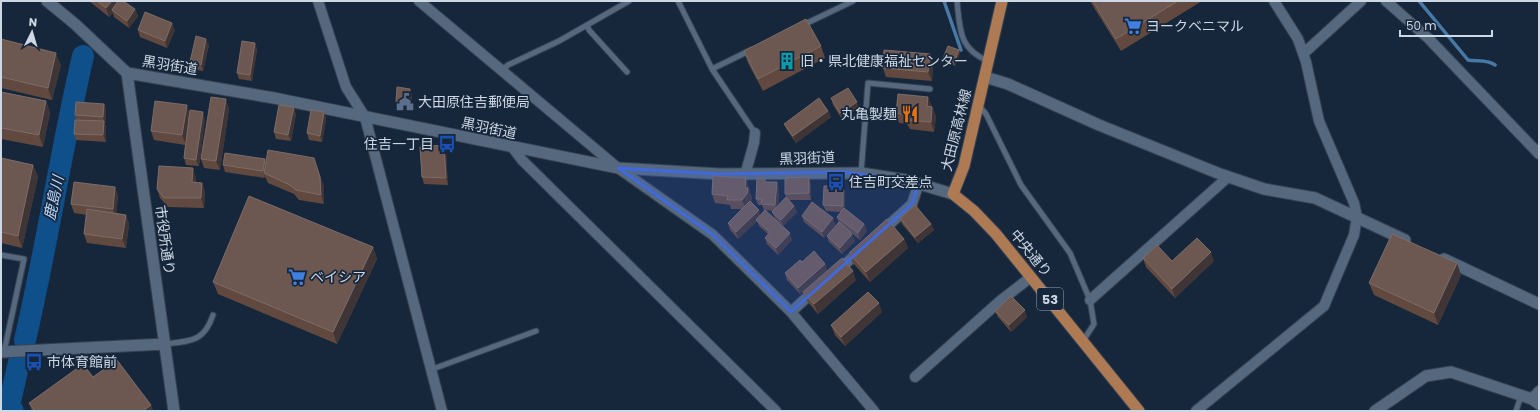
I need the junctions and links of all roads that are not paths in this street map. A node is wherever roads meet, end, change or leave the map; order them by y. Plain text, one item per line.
1 (47, 1) edge
2 (318, 1) edge
3 (419, 1) edge
4 (629, 1) edge
5 (678, 1) edge
6 (853, 1) edge
7 (957, 1) edge
8 (1002, 1) edge
9 (1274, 1) edge
10 (1361, 1) edge
11 (1386, 1) edge
12 (587, 25) junction
13 (798, 28) edge
14 (755, 48) edge
15 (1303, 54) junction
16 (988, 61) junction
17 (712, 69) junction
18 (502, 70) junction
19 (628, 72) dead end
20 (127, 73) junction
21 (985, 77) junction
22 (930, 89) dead end
23 (978, 105) junction
24 (365, 117) junction
25 (755, 133) joint
26 (513, 148) junction
27 (1539, 154) edge
28 (618, 168) junction
29 (861, 173) junction
30 (745, 175) junction
31 (1228, 177) junction
32 (920, 183) junction
33 (953, 194) junction
34 (1357, 217) junction
35 (1413, 244) edge
36 (1434, 254) edge
37 (1, 255) edge
38 (1031, 277) junction
39 (1090, 300) junction
40 (1539, 304) edge
41 (791, 312) junction
42 (213, 315) dead end
43 (536, 332) dead end
44 (1083, 341) junction
45 (165, 344) junction
46 (3, 352) edge
47 (430, 370) junction
48 (915, 376) dead end
49 (1521, 396) junction
50 (1537, 398) edge
51 (174, 411) edge
52 (442, 411) edge
53 (776, 411) edge
54 (874, 411) edge
55 (1139, 411) edge
56 (1196, 411) edge
57 (1375, 411) edge
58 (1516, 411) edge

1 - 20 street, 黒羽街道
2 - 24 street
3 - 18 street
4 - 12 lane
5 - 17 lane
6 - 13 lane
7 - 16 lane
8 - 16 main road, 大田原高林線
9 - 15 street
10 - 15 street
11 - 27 street
12 - 18 lane
12 - 19 lane
14 - 17 lane
15 - 34 street
16 - 21 main road, 大田原高林線
17 - 25 lane
18 - 28 street
20 - 24 street, 黒羽街道
20 - 45 street, 市役所通り
21 - 23 main road, 大田原高林線
21 - 31 street
22 - 29 lane
23 - 33 main road, 大田原高林線
23 - 39 lane
24 - 26 street, 黒羽街道
24 - 47 street
25 - 30 street
26 - 28 street, 黒羽街道
26 - 53 street
28 - 30 street, 黒羽街道
28 - 41 street
29 - 30 street, 黒羽街道
29 - 32 street, 黒羽街道
31 - 34 street
31 - 39 street
32 - 33 street, 黒羽街道
32 - 41 street
33 - 38 main road, 中央通り / 53
34 - 35 street
34 - 56 street
36 - 40 street
37 - 46 lane
38 - 44 main road, 中央通り / 53
38 - 48 street
39 - 44 lane
41 - 54 street
42 - 45 lane
43 - 47 lane
44 - 55 main road, 中央通り / 53
45 - 46 street
45 - 51 street, 市役所通り
47 - 52 street
49 - 50 street
49 - 57 street
49 - 58 lane

